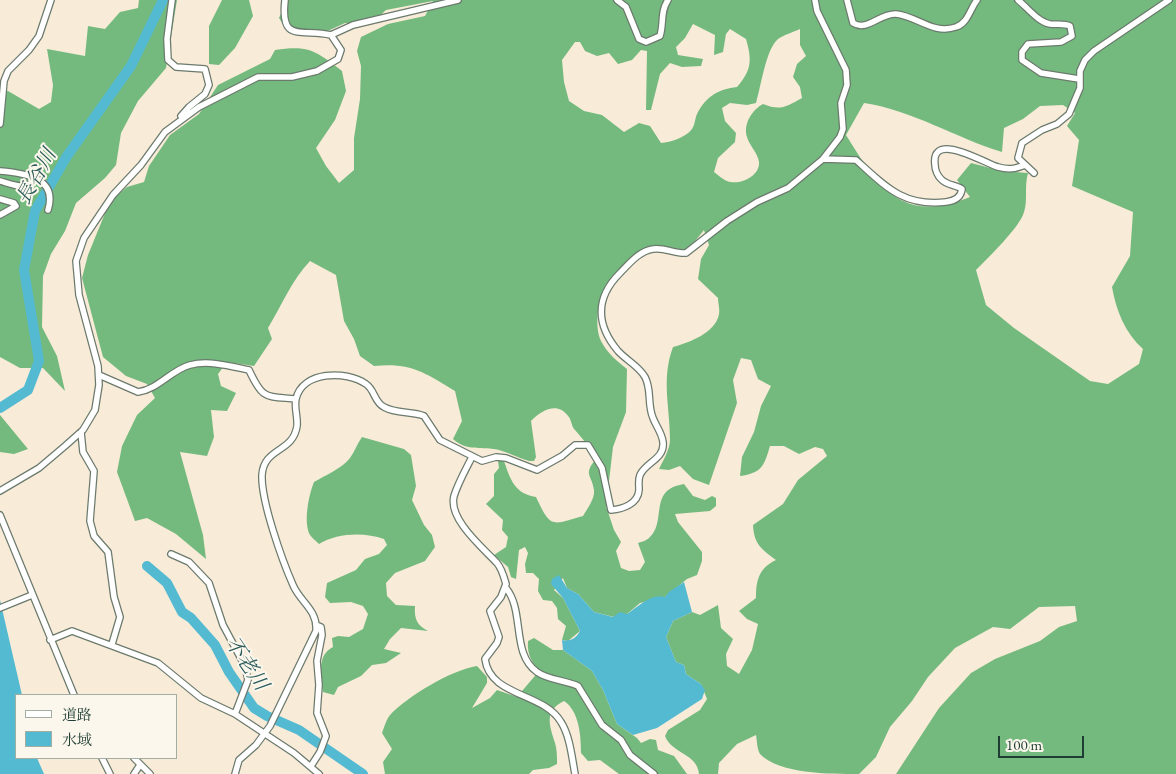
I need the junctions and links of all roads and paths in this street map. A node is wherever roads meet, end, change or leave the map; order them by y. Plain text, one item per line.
1 (50, 0) edge
2 (172, 0) edge
3 (285, 0) edge
4 (458, 0) edge
5 (616, 0) edge
6 (668, 0) edge
7 (815, 0) edge
8 (847, 0) edge
9 (977, 0) edge
10 (1018, 0) edge
11 (1169, 0) edge
12 (330, 35) junction
13 (1079, 78) junction
14 (179, 120) junction
15 (0, 124) edge
16 (824, 159) junction
17 (1025, 165) junction
18 (0, 171) edge
19 (1034, 173) dead end
20 (36, 178) junction
21 (0, 181) edge
22 (0, 199) edge
23 (48, 210) dead end
24 (0, 215) edge
25 (99, 375) junction
26 (296, 399) junction
27 (81, 432) junction
28 (472, 457) junction
29 (0, 492) edge
30 (0, 515) edge
31 (171, 554) dead end
32 (506, 588) junction
33 (32, 595) junction
34 (1, 608) edge
35 (316, 625) junction
36 (50, 640) junction
37 (112, 644) junction
38 (74, 694) edge
39 (234, 714) junction
40 (265, 735) junction
41 (102, 759) edge
42 (135, 759) edge
43 (140, 765) junction
44 (311, 766) junction
45 (110, 774) edge
46 (134, 774) edge
47 (150, 774) edge
48 (235, 774) edge
49 (320, 774) edge
50 (575, 774) edge
51 (654, 774) edge

1 - 15 street
2 - 14 street
3 - 12 street
4 - 12 street
5 - 6 street
7 - 16 street
8 - 9 street
10 - 13 street
11 - 13 street
12 - 14 street
13 - 17 street
14 - 25 street
16 - 17 street
16 - 28 street
17 - 19 street
18 - 20 street
20 - 21 street
20 - 23 street
22 - 24 street
25 - 26 street
25 - 27 street
26 - 28 street
26 - 35 street
27 - 29 street
27 - 37 street
28 - 32 street
30 - 33 street
31 - 39 street
32 - 50 street
32 - 51 street
33 - 34 street
33 - 36 street
35 - 40 street
35 - 44 street
36 - 37 street
36 - 38 street
37 - 39 street
39 - 40 street
40 - 44 street
40 - 48 street
41 - 45 street
42 - 43 street
43 - 46 street
43 - 47 street
44 - 49 street

